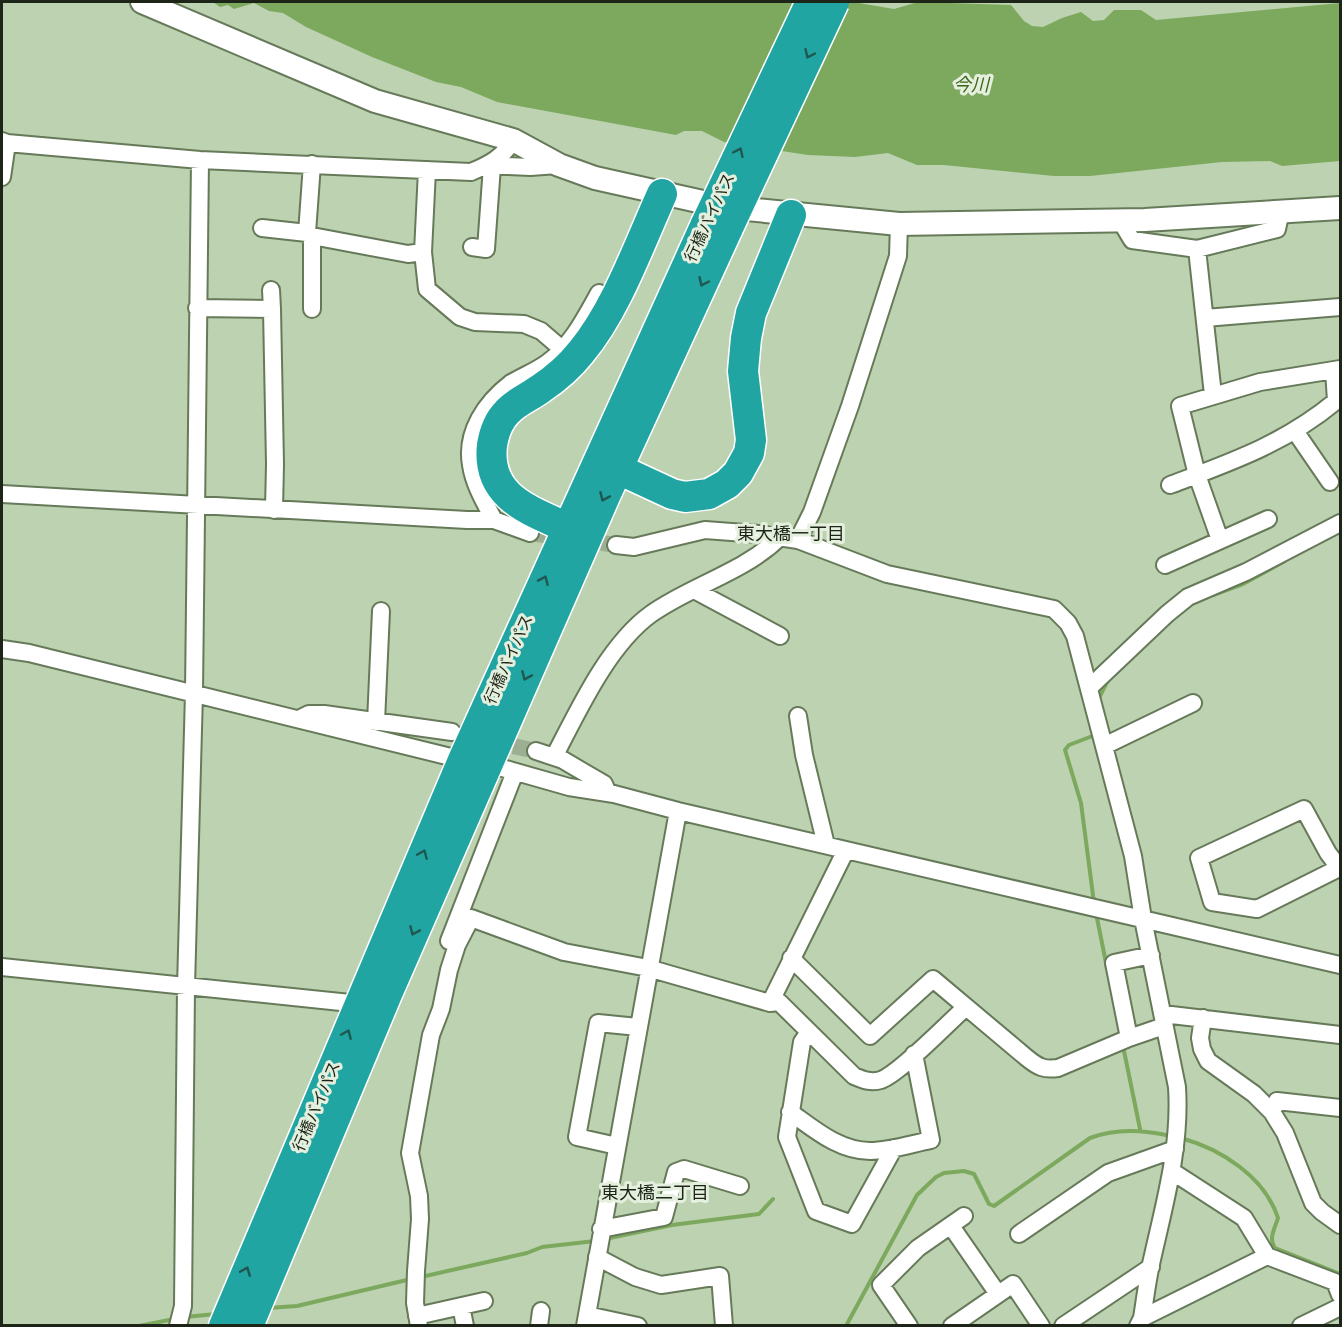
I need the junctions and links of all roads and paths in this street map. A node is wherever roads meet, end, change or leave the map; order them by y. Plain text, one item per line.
1 (142, 2) edge
2 (811, 2) edge
3 (834, 2) edge
4 (513, 140) junction
5 (4, 142) edge
6 (200, 160) junction
7 (312, 164) junction
8 (559, 165) junction
9 (489, 166) junction
10 (427, 170) junction
11 (2, 177) edge
12 (662, 194) junction
13 (1341, 208) edge
14 (1281, 211) junction
15 (791, 215) junction
16 (1120, 220) junction
17 (899, 224) junction
18 (717, 226) junction
19 (262, 228) dead end
20 (310, 235) junction
21 (472, 247) dead end
22 (1197, 249) junction
23 (423, 252) junction
24 (271, 290) dead end
25 (599, 293) dead end
26 (1341, 307) edge
27 (197, 308) junction
28 (272, 309) junction
29 (312, 309) dead end
30 (1205, 318) junction
31 (562, 349) junction
32 (1337, 369) edge
33 (1213, 395) junction
34 (1295, 431) junction
35 (618, 469) junction
36 (1197, 475) junction
37 (1330, 482) edge
38 (1170, 485) dead end
39 (2, 494) edge
40 (194, 505) junction
41 (274, 510) junction
42 (1268, 519) dead end
43 (494, 520) junction
44 (1341, 524) edge
45 (568, 528) junction
46 (530, 533) tunnel mouth
47 (780, 537) junction
48 (798, 540) junction
49 (1220, 540) junction
50 (616, 545) tunnel mouth
51 (1165, 565) dead end
52 (694, 590) junction
53 (381, 611) dead end
54 (780, 636) dead end
55 (2, 649) edge
56 (1089, 688) junction
57 (194, 693) junction
58 (1193, 703) dead end
59 (798, 716) dead end
60 (298, 720) junction
61 (376, 722) junction
62 (452, 732) dead end
63 (1104, 746) junction
64 (536, 751) tunnel mouth
65 (554, 757) junction
66 (489, 765) junction
67 (608, 793) junction
68 (678, 811) junction
69 (826, 845) junction
70 (846, 850) junction
71 (1340, 869) edge
72 (1143, 919) junction
73 (457, 945) junction
74 (1150, 955) junction
75 (791, 958) junction
76 (1341, 965) edge
77 (2, 967) edge
78 (648, 968) junction
79 (186, 987) junction
80 (770, 1003) junction
81 (360, 1004) junction
82 (966, 1006) junction
83 (1203, 1018) junction
84 (1164, 1020) junction
85 (638, 1027) junction
86 (809, 1032) junction
87 (1341, 1035) edge
88 (1129, 1038) junction
89 (914, 1054) junction
90 (1341, 1108) edge
91 (790, 1112) junction
92 (1272, 1112) junction
93 (616, 1146) junction
94 (894, 1148) junction
95 (1175, 1149) junction
96 (1173, 1172) junction
97 (740, 1186) dead end
98 (1341, 1225) edge
99 (601, 1229) junction
100 (1019, 1234) dead end
101 (1267, 1256) junction
102 (597, 1257) junction
103 (1150, 1267) junction
104 (998, 1294) junction
105 (1341, 1295) edge
106 (484, 1301) dead end
107 (460, 1306) junction
108 (1341, 1307) edge
109 (418, 1321) edge
110 (586, 1321) edge
111 (1140, 1322) edge
112 (178, 1326) edge
113 (224, 1326) edge
114 (248, 1326) edge
115 (465, 1326) edge
116 (638, 1326) edge
117 (724, 1326) edge
118 (909, 1326) edge
119 (952, 1326) edge
120 (1041, 1326) edge
121 (1063, 1326) edge
122 (1301, 1326) edge

1 - 4 street
18 -> 2 highway, 行橋バイパス, bridge
3 -> 18 highway, 行橋バイパス, bridge
4 - 8 street
4 - 9 street
5 - 6 street
5 - 11 street
6 - 7 street
6 - 27 street
7 - 10 street
7 - 20 street
8 - 9 street
8 - 12 street
9 - 10 street
9 - 21 street
10 - 23 street
12 - 15 street
12 - 45 highway
13 - 14 street
14 - 16 street
14 - 22 street
15 - 17 street
15 - 35 highway
16 - 17 street
16 - 22 street
17 - 48 street
18 -> 35 highway, 行橋バイパス
18 - 45 highway, 行橋バイパス
19 - 20 street
20 - 23 street
20 - 29 street
22 - 30 street
23 - 31 street
24 - 28 street
25 - 31 street
26 - 30 street
27 - 28 street
27 - 40 street
28 - 41 street
30 - 33 street
31 - 43 street
32 - 33 street
32 - 34 street
33 - 36 street
34 - 36 street
34 - 37 street
35 -> 66 highway, 行橋バイパス
36 - 38 street
36 - 49 street
39 - 40 street
40 - 41 street
40 - 57 street
41 - 43 street
42 - 49 street
43 - 46 street
44 - 56 street
66 -> 45 highway, 行橋バイパス
47 - 48 street
47 - 50 street
47 - 52 street
48 - 56 street
49 - 51 street
52 - 54 street
52 - 65 street
53 - 61 street
55 - 57 street
56 - 63 street
57 - 60 street
57 - 79 street
58 - 63 street
59 - 69 street
60 - 61 street
60 - 66 street
61 - 62 street
63 - 72 street
64 - 65 street
65 - 67 street
66 - 67 street
66 - 73 street
81 -> 66 highway, 行橋バイパス
66 -> 114 highway, 行橋バイパス
67 - 68 street
68 - 69 street
68 - 78 street
69 - 70 street
70 - 72 street
70 - 75 street
71 - 71 street
72 - 74 street
72 - 76 street
73 - 78 street
73 - 109 street
74 - 84 street
74 - 88 street
75 - 80 street
75 - 82 street
77 - 79 street
78 - 80 street
78 - 85 street
79 - 81 street
79 - 112 street
80 - 86 street
113 -> 81 highway, 行橋バイパス
82 - 88 street
82 - 89 street
83 - 84 street
83 - 87 street
83 - 92 street
84 - 88 street
84 - 95 street
85 - 93 street
85 - 93 street
86 - 89 street
86 - 91 street
89 - 94 street
90 - 92 street
91 - 94 street
91 - 94 street
92 - 98 street
93 - 99 street
95 - 96 street
95 - 100 street
96 - 101 street
96 - 103 street
97 - 99 street
99 - 102 street
101 - 105 street
101 - 111 street
102 - 110 street
102 - 117 street
103 - 111 street
103 - 121 street
104 - 118 street
104 - 119 street
104 - 120 street
106 - 107 street
107 - 109 street
107 - 115 street
108 - 122 street
110 - 116 street

